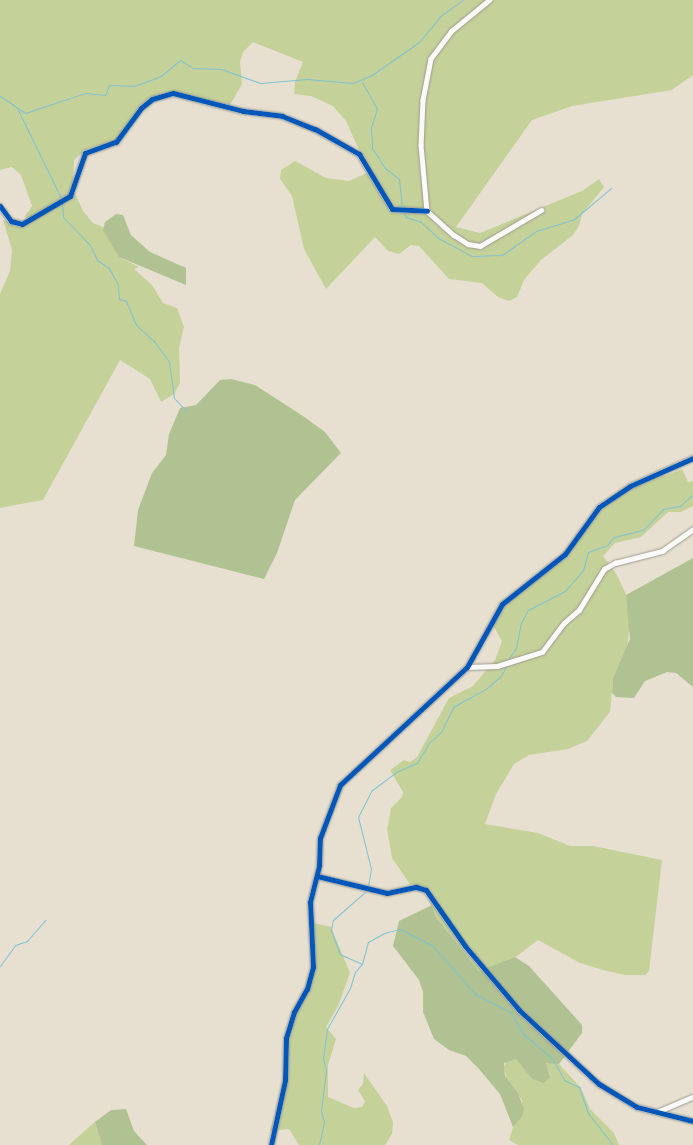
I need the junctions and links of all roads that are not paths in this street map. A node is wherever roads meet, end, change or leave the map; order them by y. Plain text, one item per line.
1 (490, 0) edge
2 (0, 206) edge
3 (541, 210) dead end
4 (427, 211) junction
5 (693, 458) edge
6 (693, 529) edge
7 (466, 667) junction
8 (318, 876) junction
9 (693, 1097) edge
10 (657, 1112) junction
11 (693, 1121) edge
12 (271, 1145) edge

1 - 4 street
2 - 4 street
3 - 4 street
5 - 7 street
6 - 7 street
7 - 8 street
8 - 10 street
8 - 12 street
9 - 10 street
10 - 11 street

